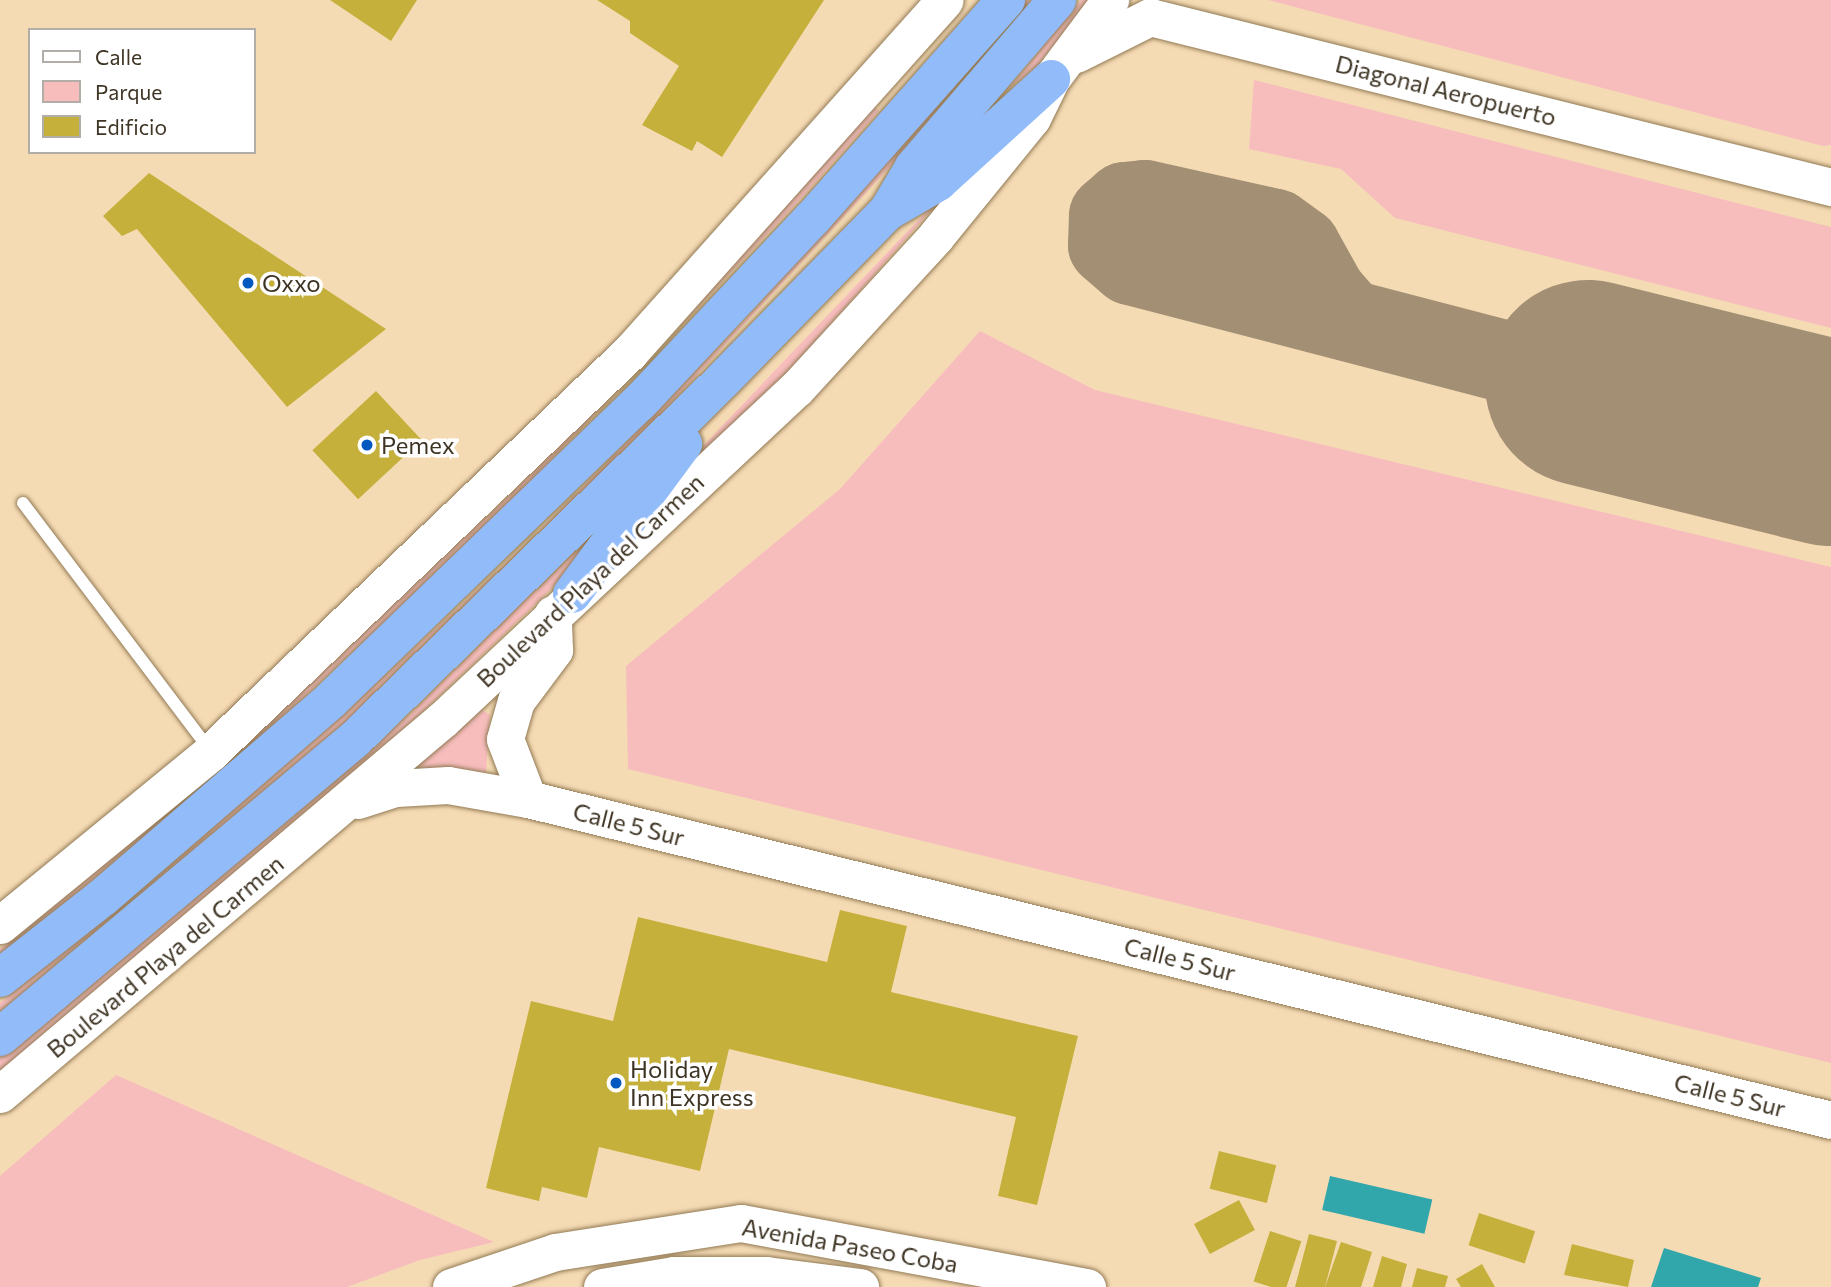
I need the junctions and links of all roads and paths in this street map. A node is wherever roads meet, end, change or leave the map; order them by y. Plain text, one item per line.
1 (945, 0) edge
2 (1006, 0) edge
3 (1057, 0) edge
4 (1110, 0) edge
5 (1060, 69) junction
6 (1831, 187) edge
7 (888, 211) junction
8 (720, 383) junction
9 (23, 503) dead end
10 (562, 604) junction
11 (211, 752) junction
12 (528, 799) junction
13 (347, 804) junction
14 (17, 901) edge
15 (0, 925) edge
16 (0, 978) edge
17 (0, 1037) edge
18 (0, 1094) edge
19 (1831, 1120) edge
20 (451, 1287) edge
21 (602, 1287) edge
22 (860, 1287) edge
23 (1087, 1287) edge

1 - 11 main road
2 - 16 highway
3 - 7 highway
4 - 5 main road, Boulevard Playa del Carmen
5 - 6 main road, Diagonal Aeropuerto
5 - 7 highway
5 - 10 main road, Boulevard Playa del Carmen
7 - 8 highway
8 - 10 highway
8 - 17 highway
9 - 11 lane
10 - 12 main road
10 - 13 main road, Boulevard Playa del Carmen
11 - 14 main road
12 - 13 main road, Calle 5 Sur
12 - 19 main road, Calle 5 Sur
13 - 18 main road, Boulevard Playa del Carmen
14 - 15 main road
20 - 23 main road, Avenida Paseo Coba
21 - 22 main road, Avenida Paseo Coba

